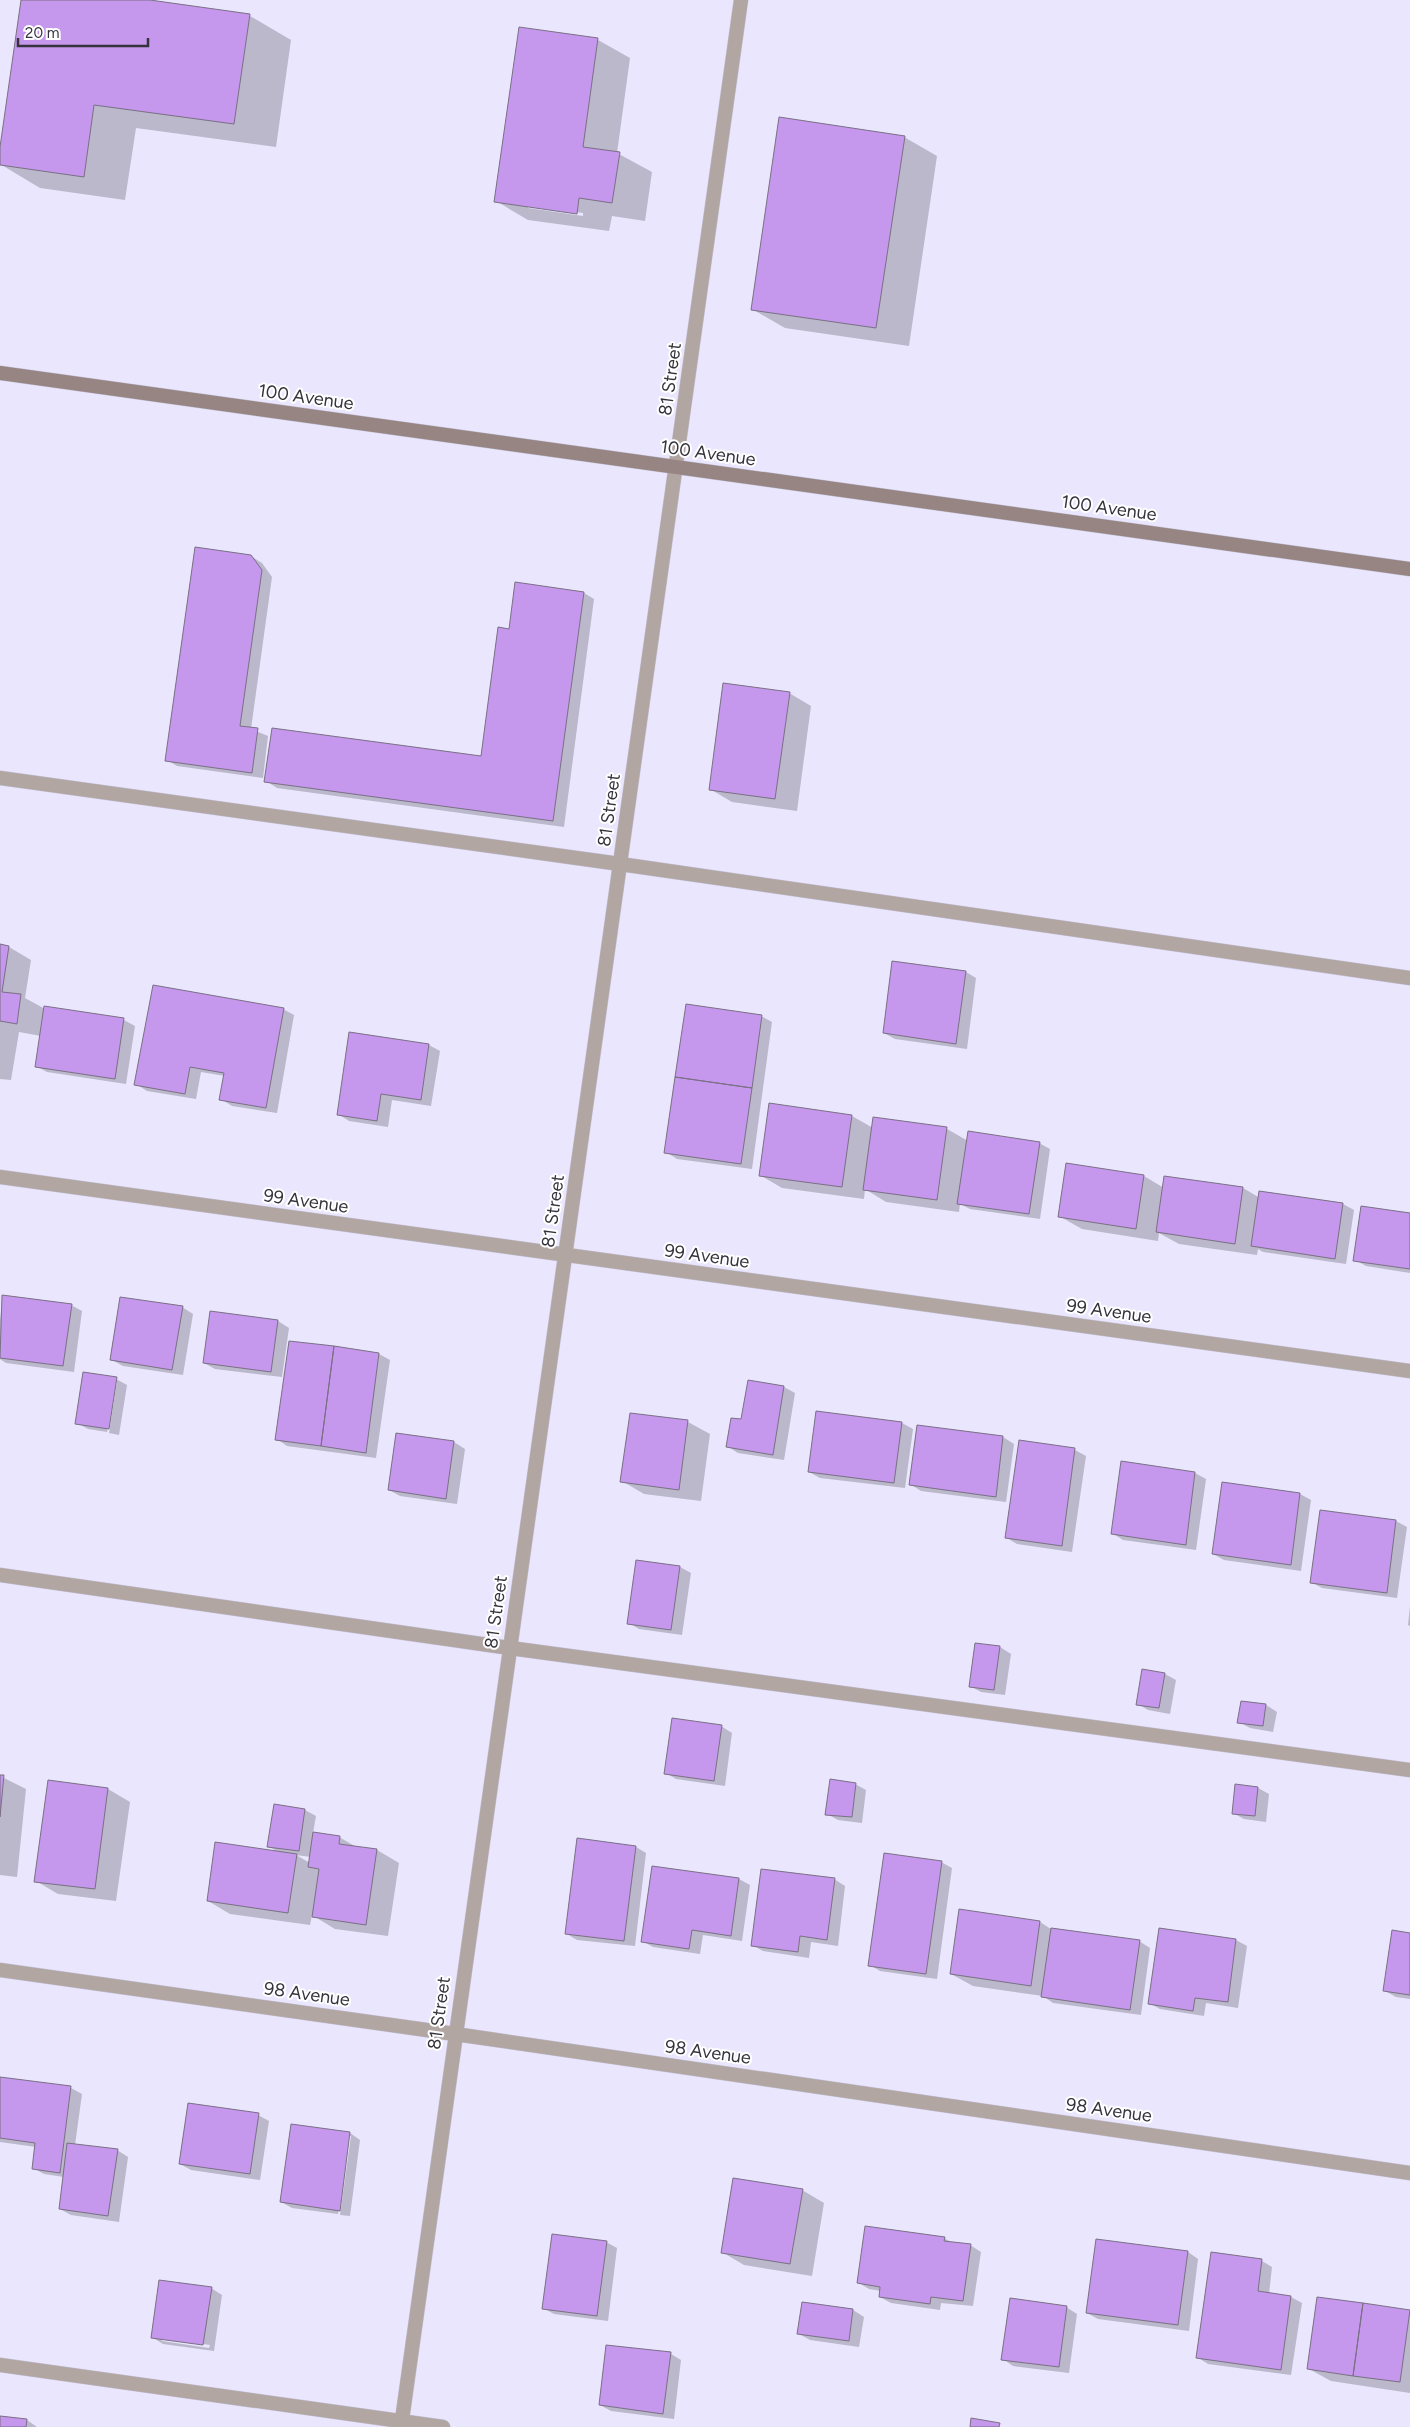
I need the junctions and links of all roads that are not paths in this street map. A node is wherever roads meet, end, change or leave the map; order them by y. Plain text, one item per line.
1 (741, 0) edge
2 (0, 373) edge
3 (677, 468) junction
4 (1410, 569) edge
5 (0, 778) edge
6 (620, 864) junction
7 (1410, 978) edge
8 (0, 1177) edge
9 (566, 1256) junction
10 (1410, 1371) edge
11 (0, 1575) edge
12 (510, 1648) junction
13 (1410, 1770) edge
14 (0, 1970) edge
15 (455, 2034) junction
16 (1410, 2173) edge
17 (0, 2365) edge
18 (401, 2424) edge
19 (443, 2427) edge

1 - 3 street, 81 Street
2 - 3 main road, 100 Avenue
3 - 4 main road, 100 Avenue
3 - 6 street, 81 Street
5 - 6 street
6 - 7 street
6 - 9 street, 81 Street
8 - 9 street, 99 Avenue
9 - 10 street, 99 Avenue
9 - 12 street, 81 Street
11 - 12 street
12 - 13 street
12 - 15 street, 81 Street
14 - 15 street, 98 Avenue
15 - 16 street, 98 Avenue
15 - 18 street, 81 Street
17 - 18 street
18 - 19 street

